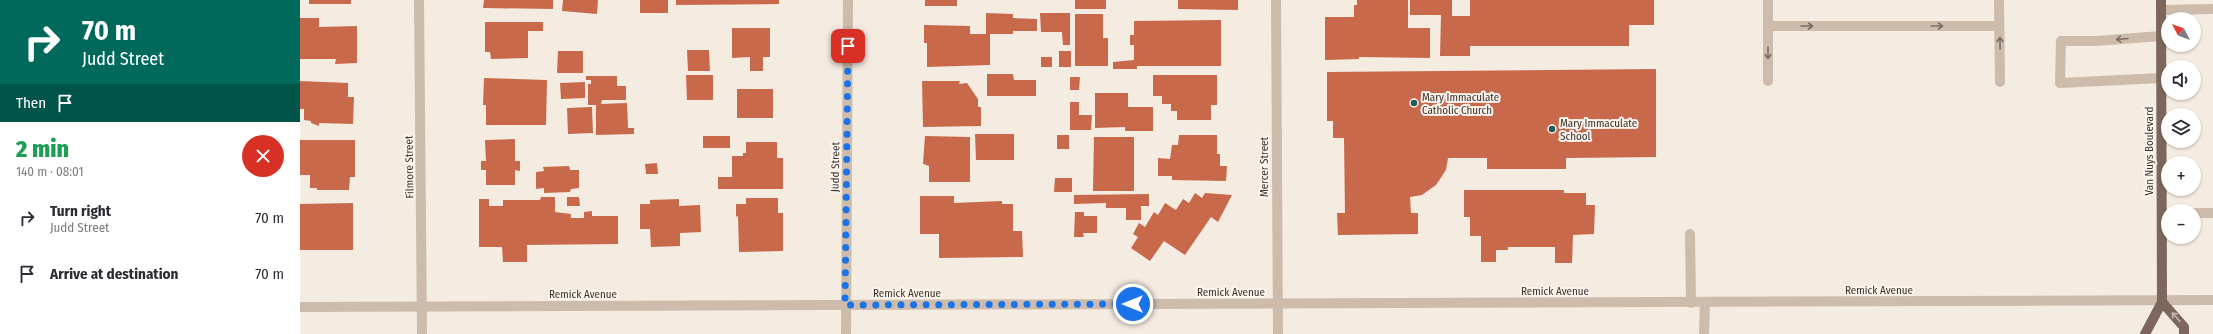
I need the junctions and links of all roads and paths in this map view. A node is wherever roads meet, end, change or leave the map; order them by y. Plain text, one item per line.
1 (419, 0) edge
2 (848, 0) edge
3 (1276, 0) edge
4 (1768, 0) edge
5 (1999, 0) edge
6 (2161, 5) edge
7 (2213, 10) edge
8 (1768, 26) junction
9 (1999, 26) junction
10 (2161, 36) edge
11 (2161, 78) edge
12 (1768, 80) dead end
13 (2000, 82) dead end
14 (2162, 100) edge
15 (2165, 204) edge
16 (2201, 213) edge
17 (2213, 213) edge
18 (1690, 234) dead end
19 (2164, 244) edge
20 (2213, 300) edge
21 (2162, 302) junction
22 (1691, 303) junction
23 (1705, 303) junction
24 (1276, 304) junction
25 (845, 305) junction
26 (300, 306) edge
27 (422, 306) junction
28 (422, 334) edge
29 (846, 334) edge
30 (1278, 334) edge
31 (1704, 334) edge
32 (2145, 334) edge
33 (2184, 334) edge

1 - 27 street, Filmore Street
2 - 25 street, Judd Street
3 - 24 street, Mercer Street
4 - 8 street
5 - 9 street
6 - 7 street
8 -> 9 street
8 -> 12 street
13 -> 9 street
10 -> 11 street
14 - 15 main road, Van Nuys Boulevard
16 - 17 street
18 - 22 street
19 - 21 main road, Van Nuys Boulevard
20 - 21 street, Remick Avenue
21 - 23 street, Remick Avenue
21 - 32 main road, Van Nuys Boulevard
33 -> 21 main road
22 - 23 street, Remick Avenue
22 - 24 street, Remick Avenue
23 - 31 street
24 - 25 street, Remick Avenue
24 - 30 street, Mercer Street
25 - 27 street, Remick Avenue
25 - 29 street, Judd Street
26 - 27 street, Remick Avenue
27 - 28 street, Filmore Street

